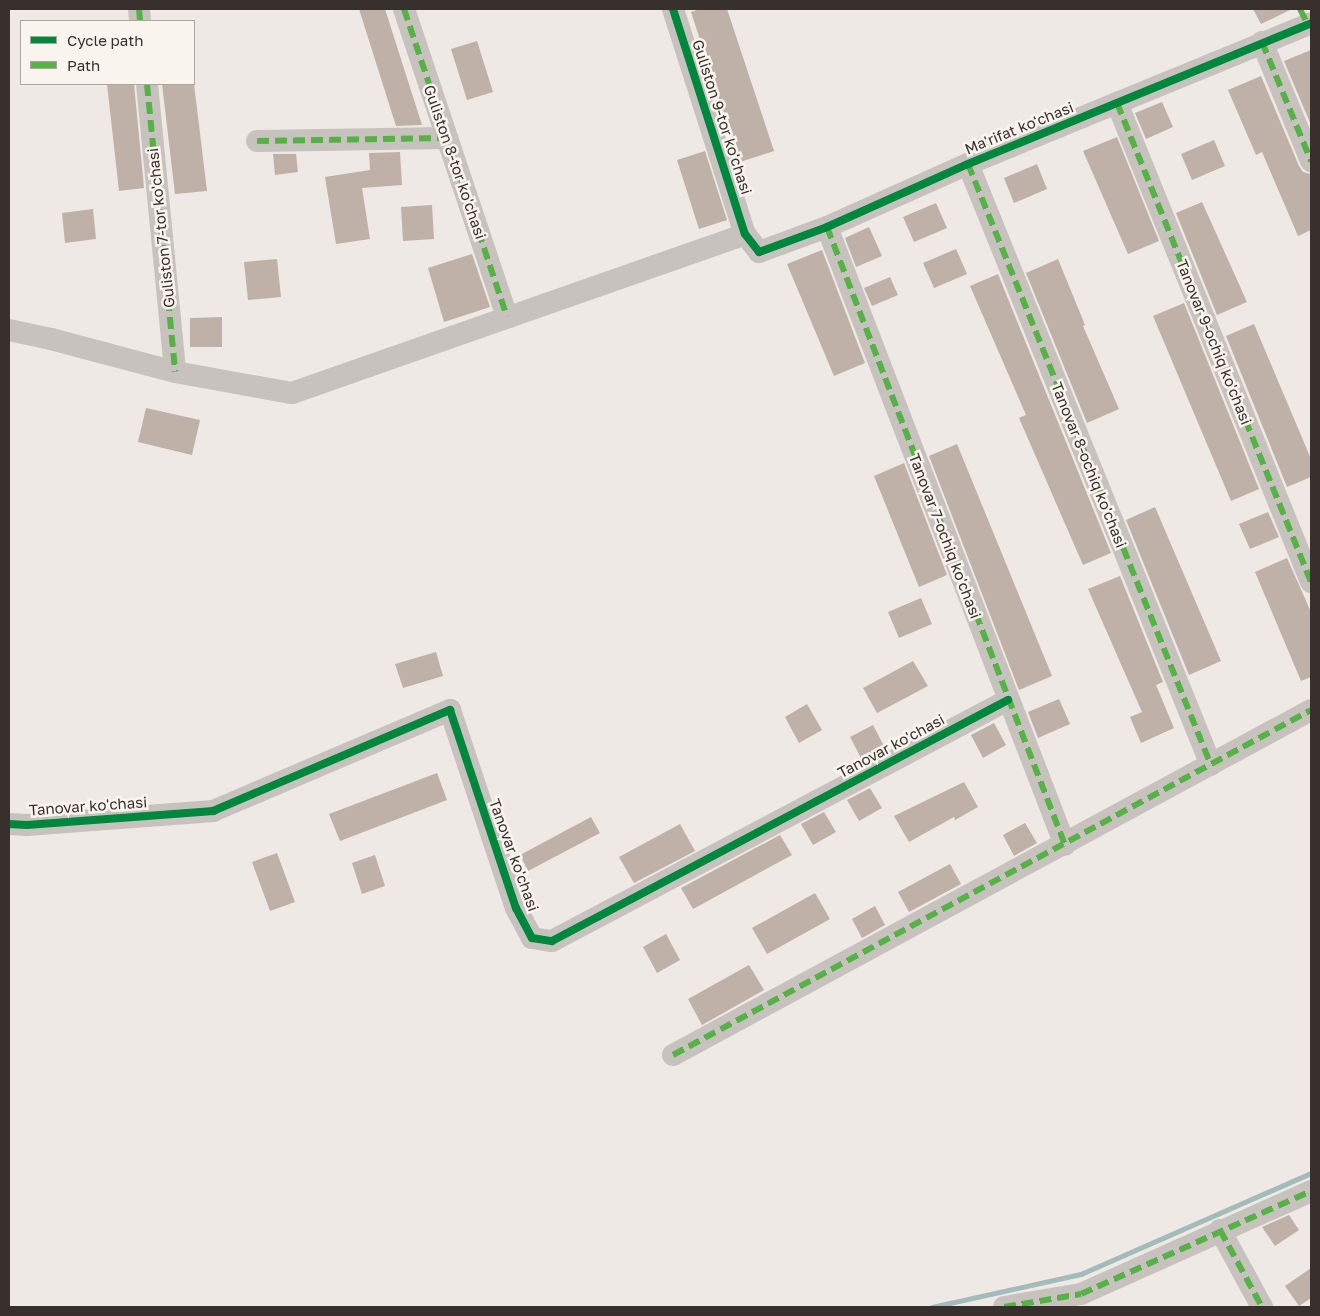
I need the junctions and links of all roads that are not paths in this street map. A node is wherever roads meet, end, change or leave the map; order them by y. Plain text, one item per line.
1 (404, 9) edge
2 (673, 9) edge
3 (1306, 19) edge
4 (1262, 42) junction
5 (146, 85) edge
6 (1117, 103) junction
7 (447, 138) junction
8 (257, 141) dead end
9 (1311, 161) edge
10 (968, 164) junction
11 (827, 227) junction
12 (744, 234) junction
13 (507, 316) junction
14 (9, 330) edge
15 (175, 372) junction
16 (1311, 582) edge
17 (1008, 700) junction
18 (1311, 710) edge
19 (1211, 766) junction
20 (9, 824) edge
21 (1065, 845) junction
22 (674, 1055) dead end
23 (1311, 1191) edge
24 (1220, 1230) junction
25 (1046, 1304) edge
26 (1004, 1307) edge
27 (1262, 1307) edge

1 - 7 street, Guliston 8-tor ko'chasi
2 - 12 street, Guliston 9-tor ko'chasi
3 - 4 street, Ma'rifat ko'chasi
4 - 6 street, Ma'rifat ko'chasi
4 - 9 street
5 - 15 street, Guliston 7-tor ko'chasi
6 - 10 street, Ma'rifat ko'chasi
6 - 16 street, Tanovar 9-ochiq ko'chasi
7 - 8 street
7 - 13 street, Guliston 8-tor ko'chasi
10 - 11 street, Ma'rifat ko'chasi
10 - 19 street, Tanovar 8-ochiq ko'chasi
11 - 12 street, Ma'rifat ko'chasi
11 - 17 street, Tanovar 7-ochiq ko'chasi
12 - 13 street
13 - 15 street
14 - 15 street
17 - 20 street, Tanovar ko'chasi
17 - 21 street, Tanovar 7-ochiq ko'chasi
18 - 19 street
19 - 21 street
21 - 22 street
23 - 24 street
24 - 25 street
24 - 27 street
25 - 26 street

